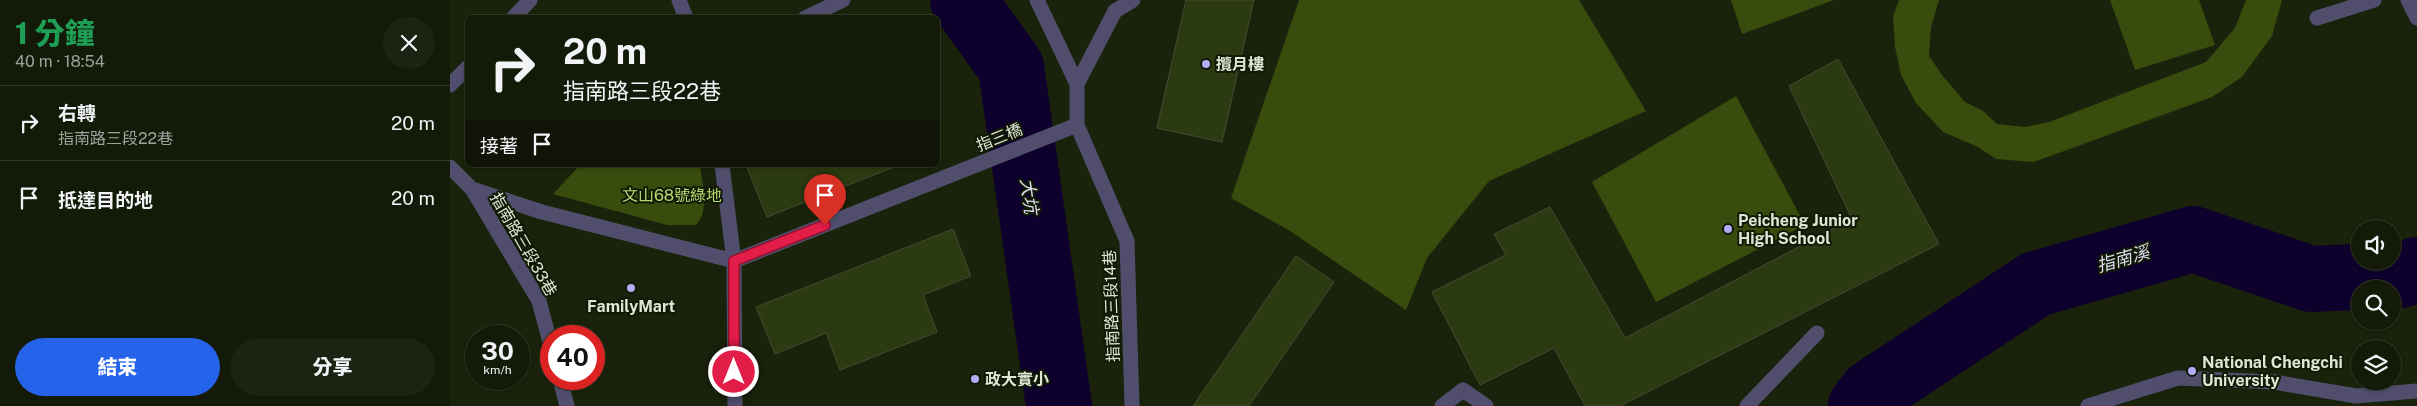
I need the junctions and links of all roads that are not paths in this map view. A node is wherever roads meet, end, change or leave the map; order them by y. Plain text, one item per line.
1 (530, 0) edge
2 (679, 0) edge
3 (842, 0) edge
4 (1037, 0) edge
5 (1133, 0) edge
6 (2374, 0) edge
7 (2408, 0) edge
8 (516, 15) edge
9 (685, 15) edge
10 (811, 15) edge
11 (2318, 18) dead end
12 (2417, 18) edge
13 (465, 69) edge
14 (1077, 84) junction
15 (450, 85) edge
16 (1077, 125) junction
17 (722, 167) edge
18 (450, 168) edge
19 (472, 189) junction
20 (734, 261) junction
21 (546, 325) edge
22 (1817, 333) dead end
23 (563, 390) edge
24 (2417, 391) edge
25 (568, 406) edge
26 (735, 406) edge
27 (1132, 406) edge
28 (1442, 406) edge
29 (1486, 406) edge
30 (1747, 406) edge
31 (2088, 406) edge

1 - 8 street
2 - 9 street
3 - 10 street
4 - 14 street
5 - 14 street
6 - 11 street
7 - 12 street
13 - 15 street
14 - 16 street
16 - 20 street, 指三橋
16 - 27 street, 指南路三段14巷
17 - 20 street
18 - 19 street
19 - 20 street
19 - 21 street, 指南路三段33巷
20 - 26 street
22 - 30 street
23 - 25 street
24 - 31 street
28 - 29 street

